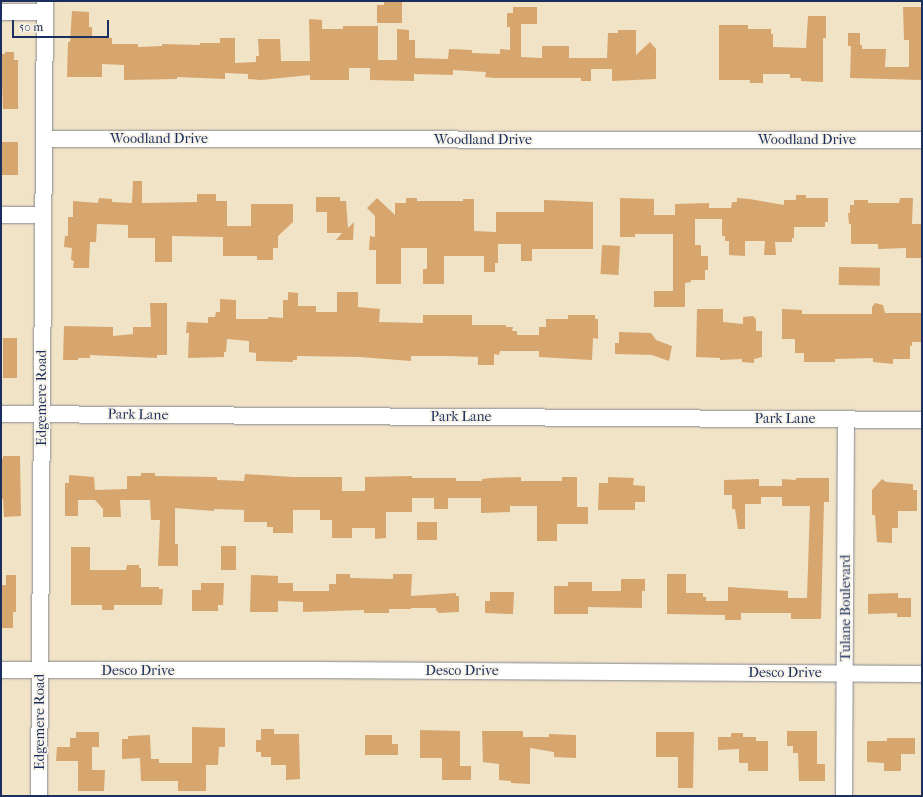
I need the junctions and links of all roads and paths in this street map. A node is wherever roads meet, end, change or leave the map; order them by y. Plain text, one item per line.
1 (45, 6) edge
2 (1, 12) edge
3 (44, 139) junction
4 (922, 140) edge
5 (1, 215) edge
6 (43, 215) junction
7 (1, 414) edge
8 (42, 414) junction
9 (846, 420) junction
10 (922, 420) edge
11 (1, 670) edge
12 (40, 670) junction
13 (845, 674) junction
14 (922, 674) edge
15 (39, 796) edge
16 (844, 796) edge

1 - 2 street
1 - 3 street, Edgemere Road
3 - 4 street, Woodland Drive
3 - 6 street, Edgemere Road
5 - 6 street
6 - 8 street, Edgemere Road
7 - 8 street, Park Lane
8 - 9 street, Park Lane
8 - 12 street, Edgemere Road
9 - 10 street, Park Lane
9 - 13 street, Tulane Boulevard
11 - 12 street, Desco Drive
12 - 13 street, Desco Drive
12 - 15 street, Edgemere Road
13 - 14 street, Desco Drive
13 - 16 street, Tulane Boulevard

